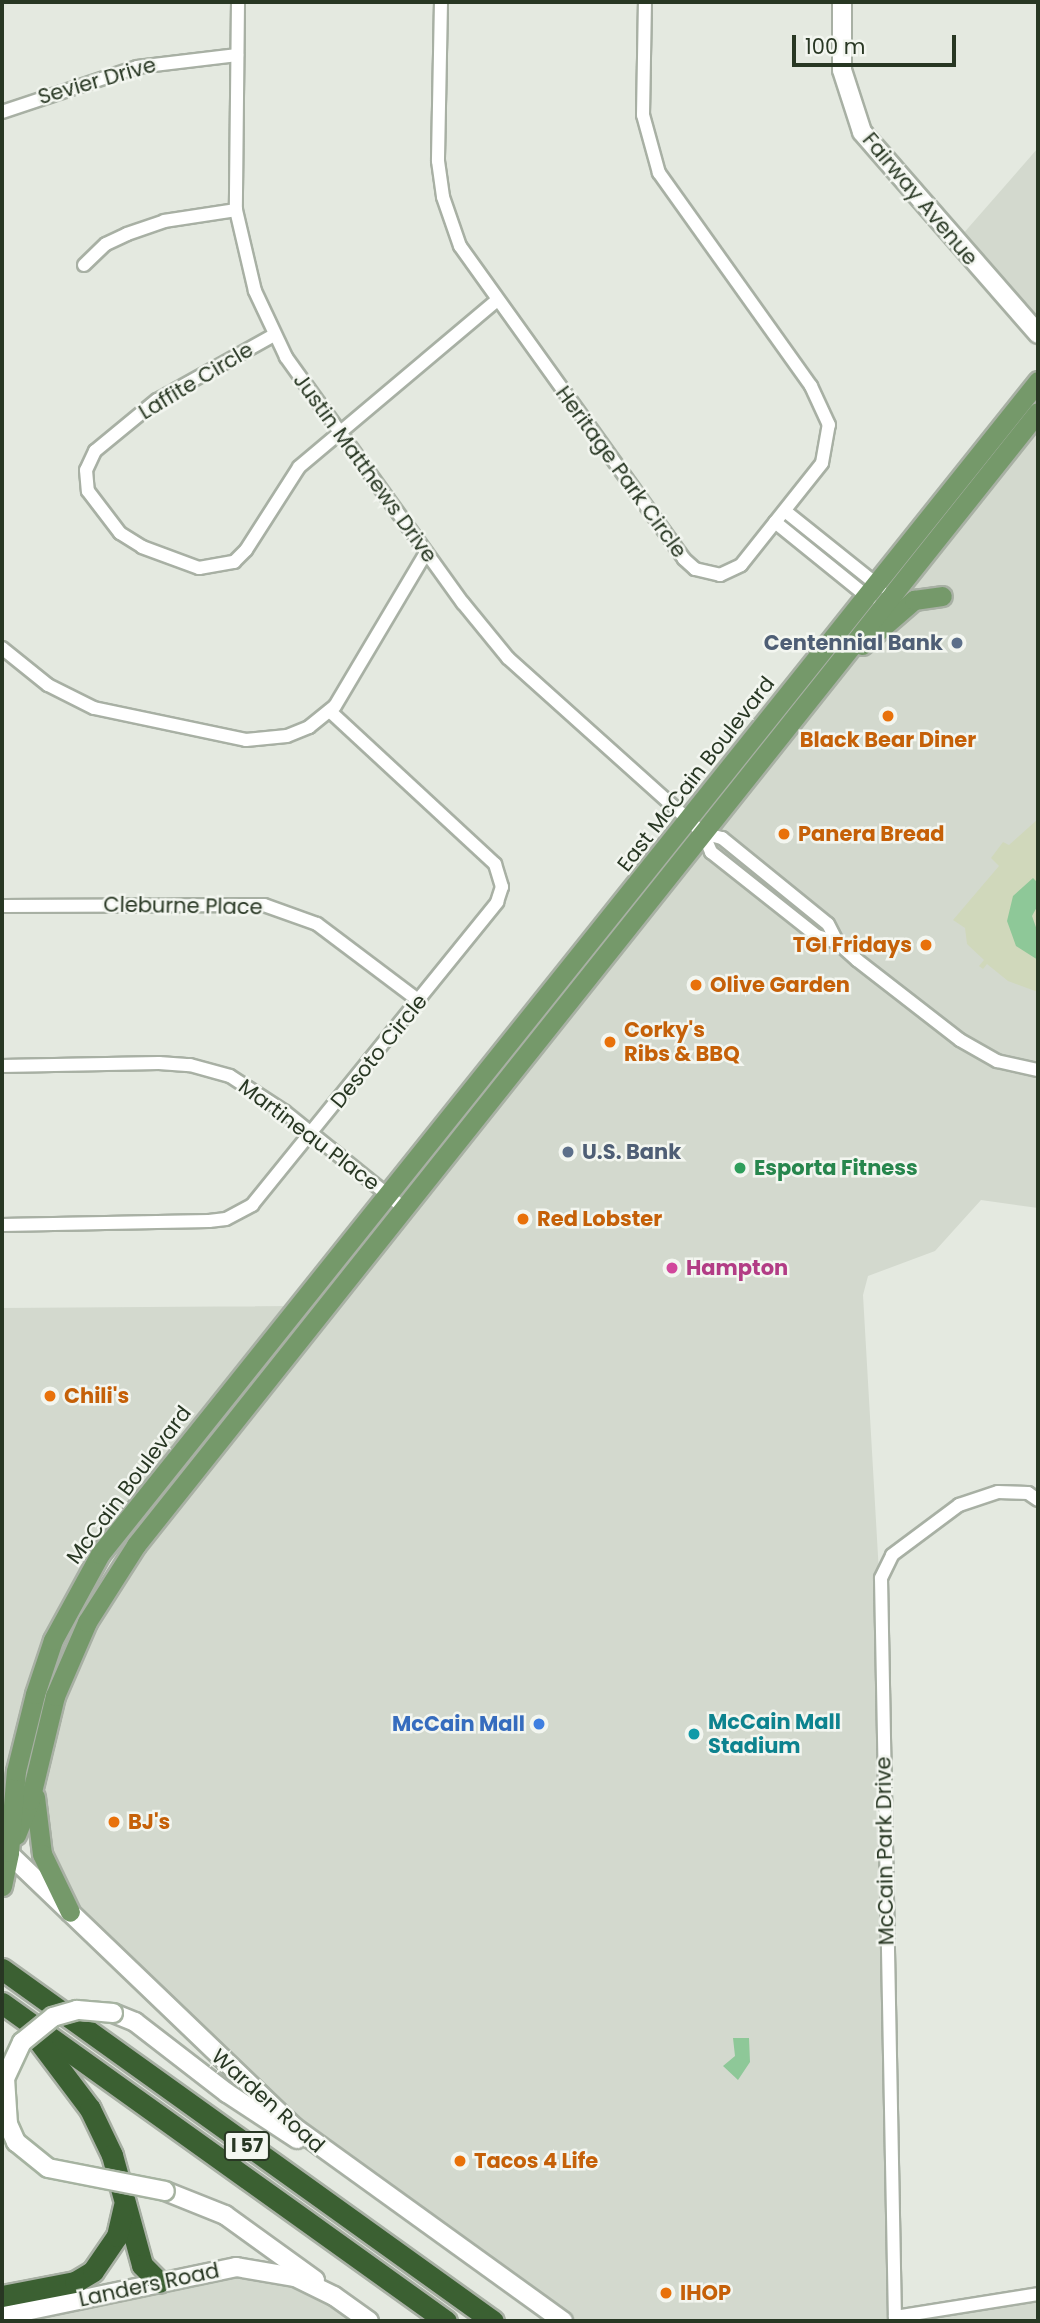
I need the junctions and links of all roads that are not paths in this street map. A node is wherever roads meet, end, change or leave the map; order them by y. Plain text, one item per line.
1 (238, 2) edge
2 (441, 2) edge
3 (645, 2) edge
4 (842, 2) edge
5 (237, 55) junction
6 (2, 112) edge
7 (236, 210) junction
8 (84, 265) dead end
9 (496, 301) junction
10 (1038, 334) edge
11 (274, 335) junction
12 (1038, 381) edge
13 (1038, 412) edge
14 (338, 432) junction
15 (785, 511) junction
16 (775, 522) junction
17 (426, 553) junction
18 (879, 596) junction
19 (942, 596) dead end
20 (3, 652) edge
21 (837, 665) junction
22 (330, 711) junction
23 (696, 827) junction
24 (2, 906) edge
25 (419, 1001) junction
26 (2, 1066) edge
27 (1038, 1070) edge
28 (313, 1134) junction
29 (388, 1195) junction
30 (404, 1208) junction
31 (2, 1225) edge
32 (1038, 1500) edge
33 (16, 1771) junction
34 (35, 1782) junction
35 (2, 1786) edge
36 (6, 1849) edge
37 (2, 1886) edge
38 (70, 1912) junction
39 (2, 1969) edge
40 (10, 2009) edge
41 (337, 2162) junction
42 (126, 2201) junction
43 (417, 2267) junction
44 (159, 2282) junction
45 (1038, 2294) edge
46 (334, 2296) junction
47 (2, 2297) edge
48 (2, 2316) edge
49 (895, 2319) edge
50 (369, 2321) edge
51 (446, 2321) edge
52 (493, 2321) edge
53 (510, 2321) edge
54 (563, 2321) edge

1 - 5 street, Justin Matthews Drive
2 - 9 street, Heritage Park Circle
3 - 15 street, Heritage Park Circle
4 - 10 main road, Fairway Avenue
5 - 6 street, Sevier Drive
5 - 7 street, Justin Matthews Drive
7 - 8 street
7 - 11 street, Justin Matthews Drive
9 - 14 street, Laffite Circle
9 - 16 street, Heritage Park Circle
11 - 14 street, Justin Matthews Drive
11 - 14 street, Laffite Circle
12 - 18 main road, East McCain Boulevard
13 - 18 main road, East McCain Boulevard
14 - 17 street, Justin Matthews Drive
15 - 16 street, Heritage Park Circle
15 - 18 street
16 - 18 street
17 - 22 street
17 - 23 street, Justin Matthews Drive
18 - 21 main road, East McCain Boulevard
18 - 23 main road, East McCain Boulevard
19 - 21 main road
20 - 22 street
21 - 23 main road, East McCain Boulevard
22 - 25 street, Desoto Circle
23 - 27 street, Justin Matthews Drive
23 - 29 main road, East McCain Boulevard
23 - 30 main road, East McCain Boulevard
24 - 25 street, Cleburne Place
25 - 28 street, Desoto Circle
26 - 28 street, Martineau Place
28 - 29 street, Martineau Place
28 - 31 street, Desoto Circle
29 - 30 street, Martineau Place
29 - 33 main road, McCain Boulevard
30 - 34 main road, McCain Boulevard
32 - 49 street, McCain Park Drive
33 - 35 main road
33 - 36 main road, McCain Boulevard
34 - 36 main road, McCain Boulevard
34 - 38 main road
36 - 37 main road, McCain Boulevard
36 - 38 main road, Warden Road
38 - 41 main road, Warden Road
39 - 43 highway, I 57
40 - 42 highway
40 - 51 highway, I 57
41 - 46 main road, bridge
41 - 54 main road, Warden Road
42 - 44 highway
42 - 47 highway
43 - 52 highway, I 57
43 - 53 highway
44 - 46 main road, Landers Road
44 - 48 main road, Landers Road
45 - 49 street, McCain Park Drive
46 - 50 main road, Landers Road

